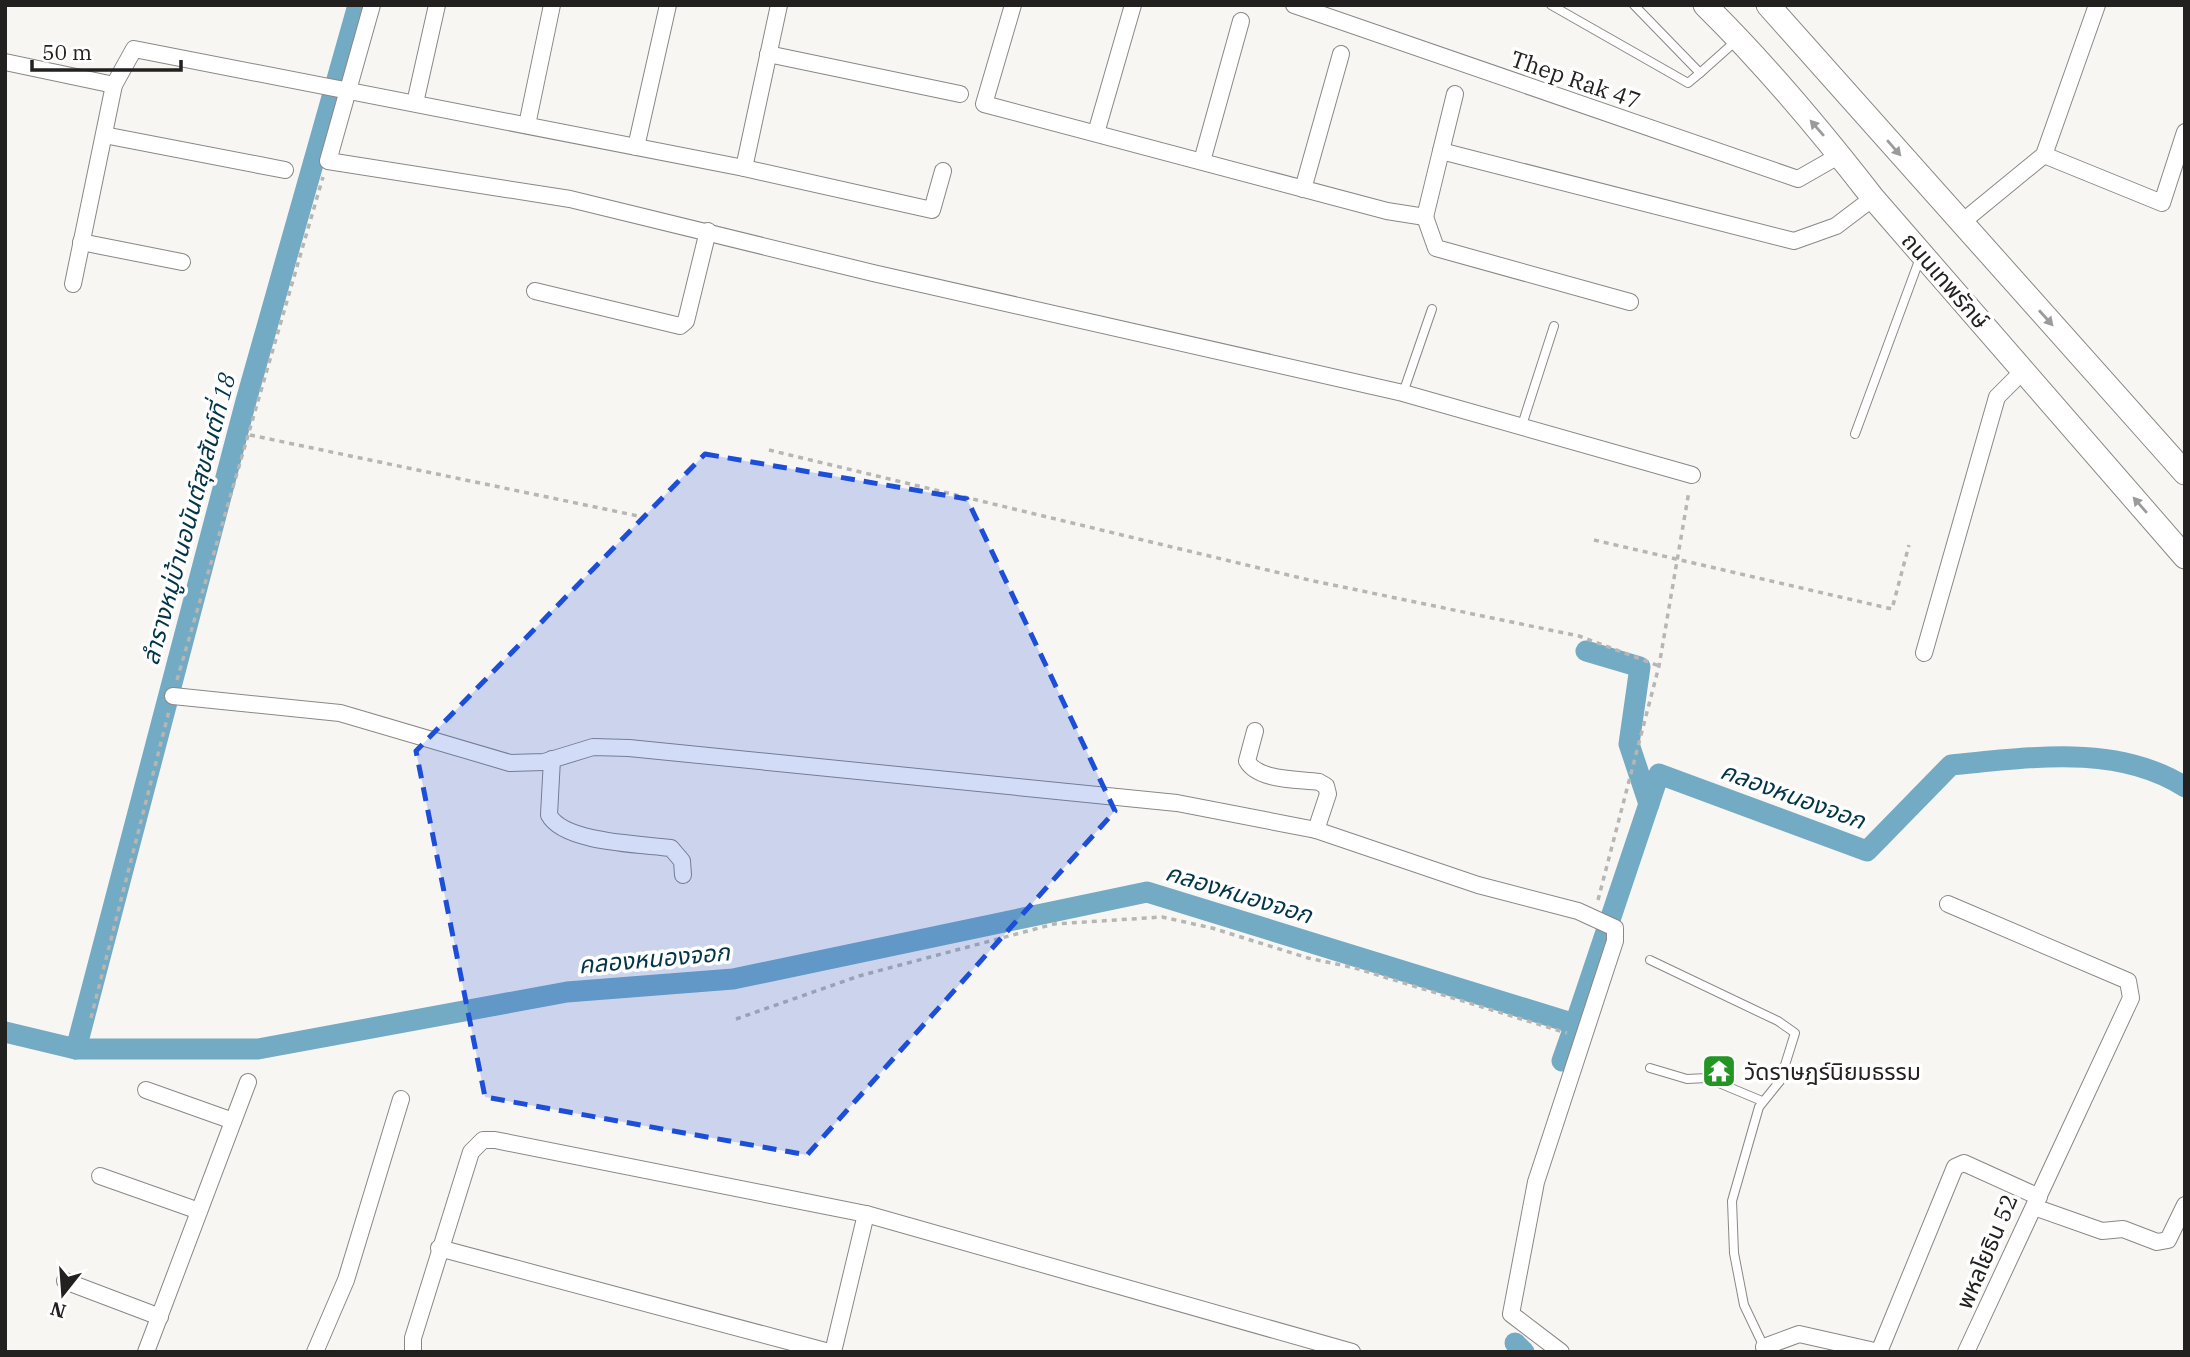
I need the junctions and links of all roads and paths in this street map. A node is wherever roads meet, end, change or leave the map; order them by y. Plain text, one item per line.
1 (372, 5) edge
2 (437, 5) edge
3 (552, 5) edge
4 (668, 5) edge
5 (779, 5) edge
6 (1013, 5) edge
7 (1133, 5) edge
8 (1294, 5) edge
9 (1551, 5) edge
10 (1634, 5) edge
11 (1705, 5) edge
12 (1768, 5) edge
13 (2096, 5) edge
14 (1241, 21) dead end
15 (1739, 38) junction
16 (768, 54) junction
17 (1341, 54) dead end
18 (6, 67) edge
19 (1700, 74) junction
20 (114, 85) junction
21 (345, 89) junction
22 (960, 94) dead end
23 (1455, 94) dead end
24 (415, 103) junction
25 (527, 125) junction
26 (2185, 132) edge
27 (1096, 133) junction
28 (104, 135) junction
29 (636, 147) junction
30 (1441, 151) junction
31 (1840, 155) junction
32 (2044, 155) junction
33 (328, 161) junction
34 (1202, 161) junction
35 (744, 168) junction
36 (285, 170) dead end
37 (943, 170) dead end
38 (1303, 189) junction
39 (1873, 198) junction
40 (1425, 216) junction
41 (1961, 223) junction
42 (708, 231) junction
43 (81, 242) junction
44 (1922, 251) junction
45 (182, 262) dead end
46 (73, 284) dead end
47 (535, 291) dead end
48 (1630, 302) dead end
49 (1432, 309) dead end
50 (1554, 326) dead end
51 (2024, 370) junction
52 (1403, 393) junction
53 (1522, 425) junction
54 (1856, 434) dead end
55 (250, 435) junction
56 (769, 450) dead end
57 (2185, 473) edge
58 (1692, 475) joint
59 (643, 517) dead end
60 (1594, 540) dead end
61 (1909, 545) dead end
62 (2185, 557) edge
63 (1677, 560) junction
64 (1924, 653) dead end
65 (1659, 666) junction
66 (173, 695) junction
67 (1255, 731) dead end
68 (552, 759) junction
69 (1316, 830) junction
70 (682, 876) dead end
71 (1948, 904) dead end
72 (1594, 917) junction
73 (1650, 960) dead end
74 (91, 1017) dead end
75 (736, 1019) dead end
76 (1582, 1037) junction
77 (1650, 1068) dead end
78 (248, 1082) dead end
79 (146, 1090) dead end
80 (401, 1099) dead end
81 (1762, 1101) junction
82 (233, 1121) junction
83 (100, 1176) dead end
84 (2037, 1202) junction
85 (2185, 1205) edge
86 (199, 1211) junction
87 (866, 1214) junction
88 (439, 1248) junction
89 (65, 1281) dead end
90 (160, 1317) junction
91 (1765, 1349) edge
92 (146, 1352) edge
93 (315, 1352) edge
94 (413, 1352) edge
95 (831, 1352) edge
96 (1352, 1352) edge
97 (1561, 1352) edge
98 (1879, 1352) edge
99 (1966, 1352) edge

1 - 21 street
2 - 24 street
3 - 25 street
4 - 29 street
5 - 16 street
6 - 27 street
7 - 27 street
8 - 31 street, Thep Rak 47
9 - 19 lane
10 - 19 lane
11 - 15 main road, ถนนเทพรักษ์
12 -> 41 main road
13 - 32 street
14 - 34 street
15 - 19 lane
31 -> 15 main road, ถนนเทพรักษ์
16 - 22 street
16 - 35 street
17 - 38 street
18 - 20 street
20 - 21 street
20 - 28 street
21 - 24 street
21 - 33 street
23 - 30 street
24 - 25 street
25 - 29 street
26 - 32 street
27 - 34 street
28 - 36 street
28 - 43 street
29 - 35 street
30 - 39 street
30 - 40 street
31 - 39 main road, ถนนเทพรักษ์
32 - 41 street
33 - 42 street
33 - 55 path
34 - 38 street
35 - 37 street
38 - 40 street
39 - 44 main road, ถนนเทพรักษ์
40 - 48 street
41 -> 57 main road
42 - 47 street
42 - 52 street
43 - 45 street
43 - 46 street
44 - 51 main road, ถนนเทพรักษ์
44 - 54 lane
49 - 52 lane
50 - 53 lane
62 -> 51 main road, ถนนเทพรักษ์
51 - 64 street
52 - 53 street
53 - 58 street
55 - 59 path
55 - 66 path
56 - 65 path
58 - 63 path
60 - 63 path
61 - 63 path
63 - 65 path
65 - 72 path
66 - 68 street
66 - 74 path
67 - 69 street
68 - 69 street
68 - 70 street
69 - 72 street
71 - 84 street
72 - 76 street
73 - 81 lane
75 - 76 path
76 - 97 street
77 - 81 lane
78 - 82 street
79 - 82 street
80 - 93 street
81 - 91 lane
82 - 86 street
83 - 86 street
84 - 85 street
84 - 98 street, พหลโยธิน 52
84 - 99 street, พหลโยธิน 52
86 - 90 street
87 - 88 street
87 - 95 street
87 - 96 street
88 - 94 street
88 - 95 street
89 - 90 street
90 - 92 street
91 - 98 street

